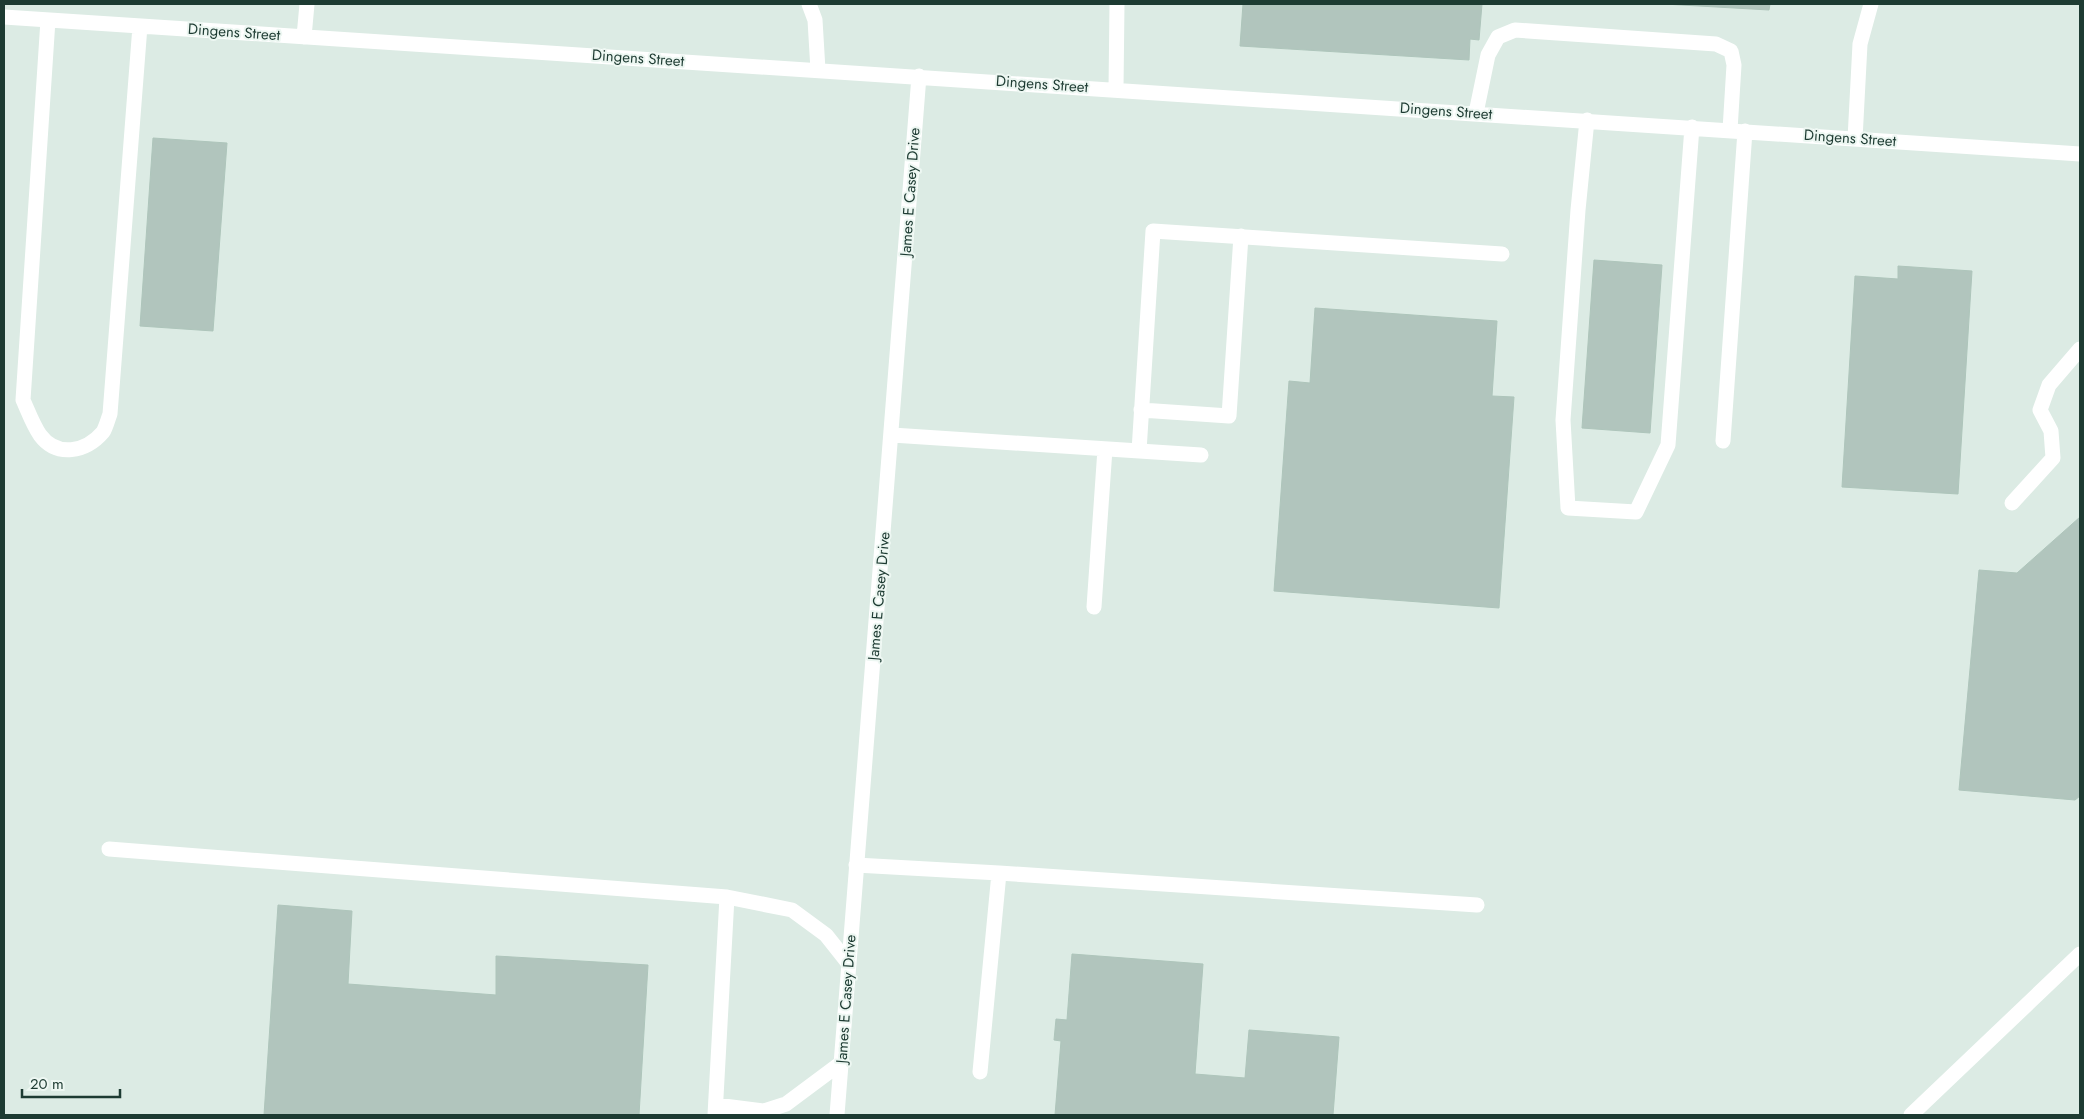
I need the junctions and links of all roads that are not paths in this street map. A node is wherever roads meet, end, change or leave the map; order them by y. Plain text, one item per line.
1 (307, 4) edge
2 (809, 4) edge
3 (1117, 4) edge
4 (1871, 4) edge
5 (4, 17) edge
6 (48, 20) junction
7 (140, 26) junction
8 (304, 37) junction
9 (818, 70) junction
10 (919, 76) junction
11 (1116, 89) junction
12 (1476, 113) junction
13 (1587, 120) junction
14 (1692, 128) junction
15 (1737, 131) junction
16 (1854, 139) junction
17 (2080, 154) edge
18 (1241, 236) junction
19 (1502, 254) dead end
20 (2080, 349) edge
21 (1141, 410) junction
22 (892, 435) junction
23 (1723, 440) dead end
24 (1105, 449) junction
25 (1139, 451) junction
26 (1201, 455) dead end
27 (2012, 503) dead end
28 (1094, 607) dead end
29 (109, 849) dead end
30 (856, 865) junction
31 (999, 873) junction
32 (727, 897) junction
33 (1477, 905) dead end
34 (2080, 954) edge
35 (849, 964) junction
36 (841, 1063) junction
37 (980, 1072) dead end
38 (715, 1110) edge
39 (837, 1115) edge
40 (1911, 1115) edge

1 - 8 street
2 - 9 street
3 - 11 street
4 - 16 street
5 - 6 street, Dingens Street
6 - 7 street, Dingens Street
6 - 7 street
7 - 8 street, Dingens Street
8 - 9 street, Dingens Street
9 - 10 street, Dingens Street
10 - 11 street, Dingens Street
10 - 22 street, James E Casey Drive
11 - 12 street, Dingens Street
12 - 13 street, Dingens Street
12 - 15 street
13 - 14 street, Dingens Street
13 - 14 street
14 - 15 street, Dingens Street
15 - 16 street, Dingens Street
15 - 23 street
16 - 17 street, Dingens Street
18 - 19 street
18 - 21 street
18 - 21 street
20 - 27 street
21 - 25 street
22 - 24 street
22 - 30 street, James E Casey Drive
24 - 25 street
24 - 28 street
25 - 26 street
29 - 32 street
30 - 31 street
30 - 35 street, James E Casey Drive
31 - 33 street
31 - 37 street
32 - 35 street
32 - 38 street
34 - 40 street
35 - 36 street, James E Casey Drive
36 - 38 street
36 - 39 street, James E Casey Drive

